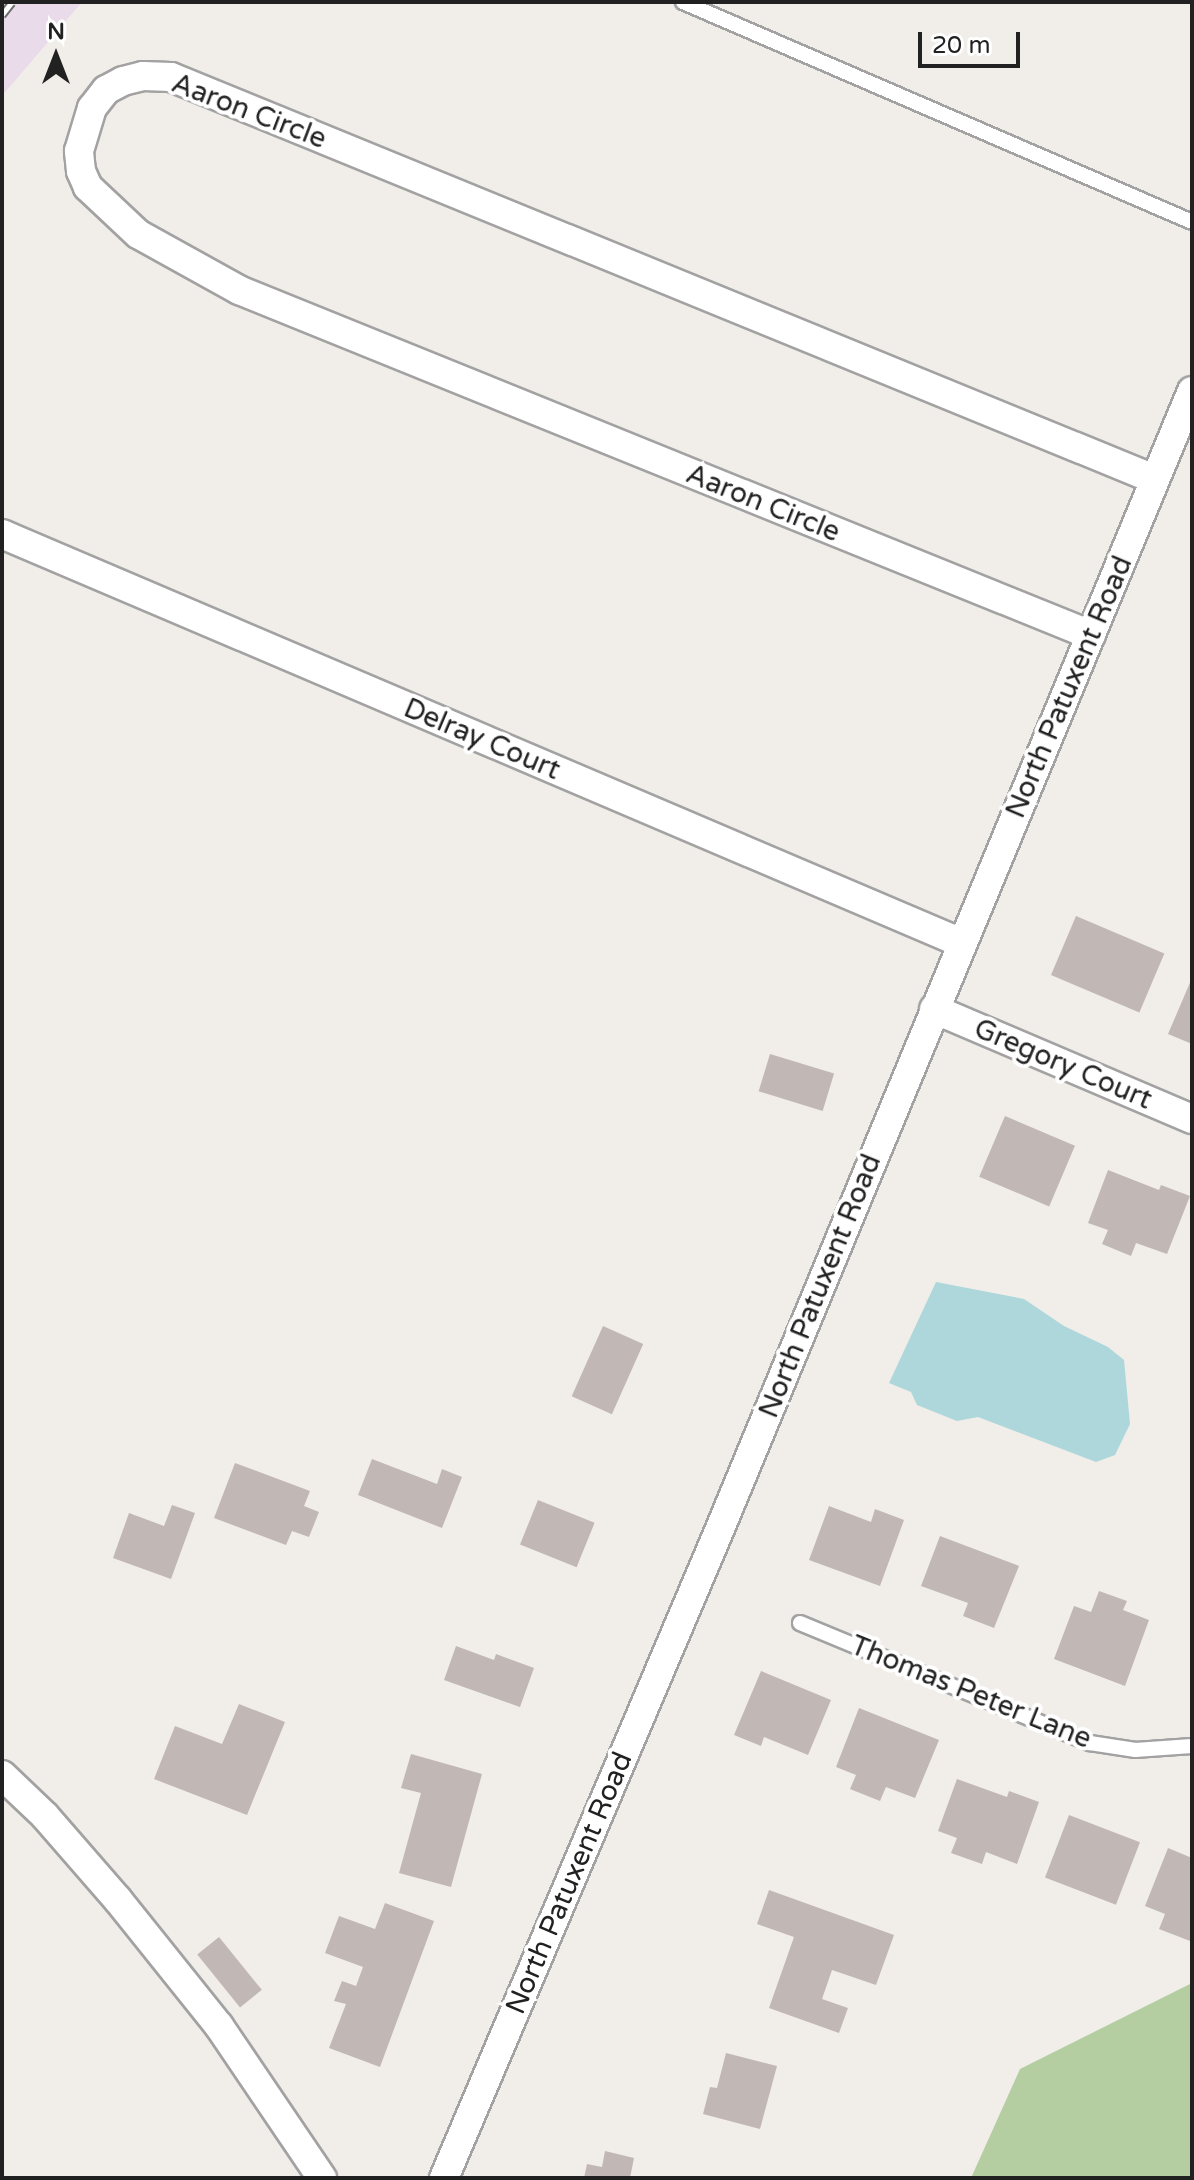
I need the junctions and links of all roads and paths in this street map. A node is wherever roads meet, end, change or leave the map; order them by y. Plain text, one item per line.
1 (683, 2) edge
2 (1192, 222) edge
3 (1192, 391) edge
4 (1154, 479) junction
5 (2, 534) edge
6 (1091, 635) junction
7 (962, 943) junction
8 (934, 1009) junction
9 (1192, 1119) edge
10 (800, 1623) dead end
11 (1192, 1746) edge
12 (2, 1775) edge
13 (322, 2178) edge
14 (444, 2178) edge

1 - 2 lane
3 - 4 street, North Patuxent Road
4 - 6 street, North Patuxent Road
4 - 6 street, Aaron Circle
5 - 7 street, Delray Court
6 - 7 street, North Patuxent Road
7 - 8 street, North Patuxent Road
8 - 9 street, Gregory Court
8 - 14 street, North Patuxent Road
10 - 11 lane, Thomas Peter Lane
12 - 13 street

